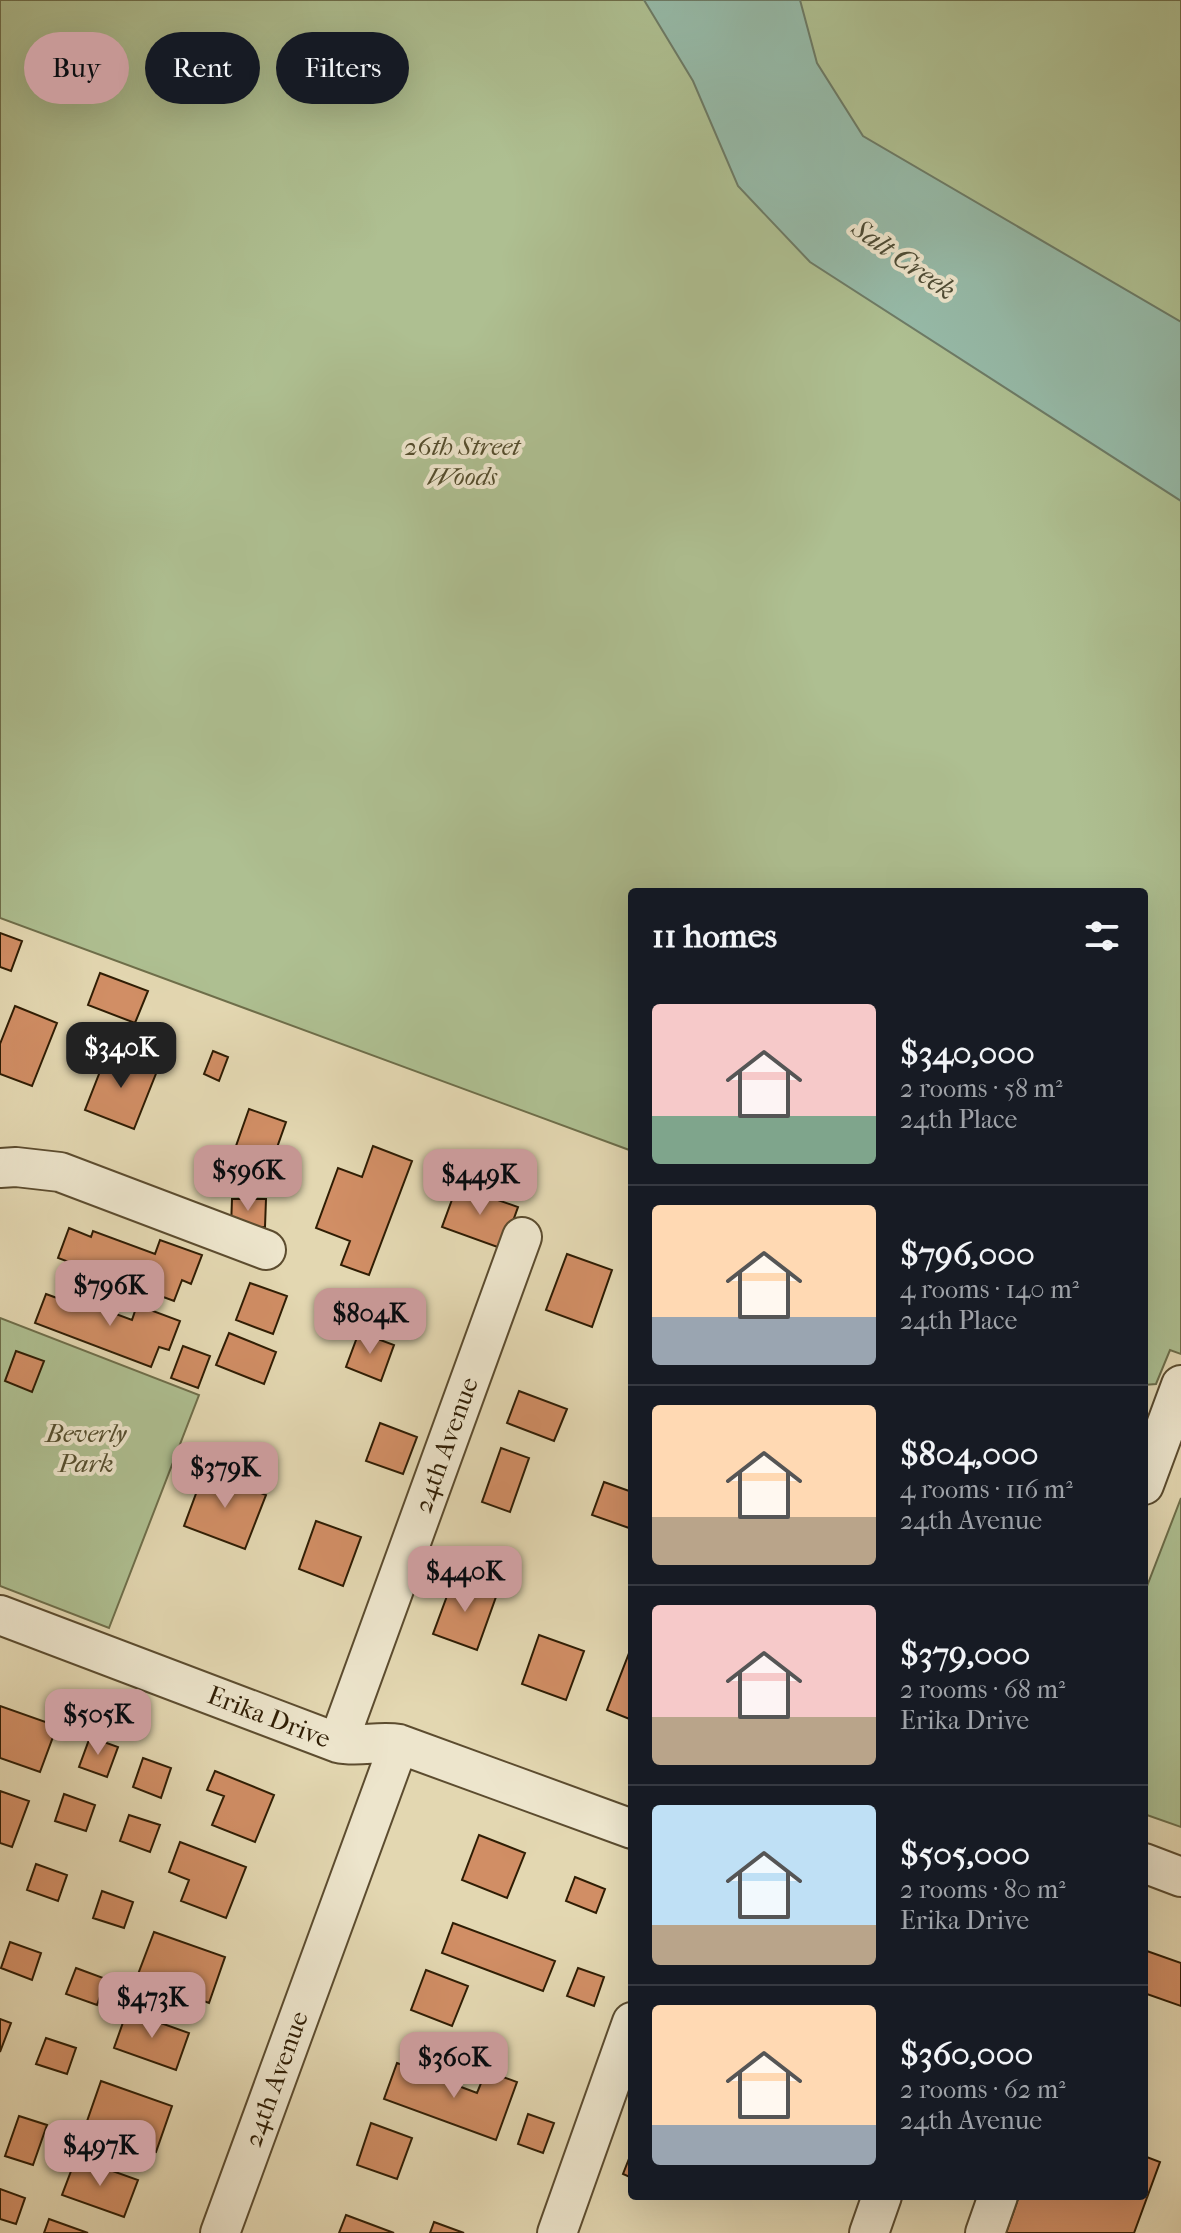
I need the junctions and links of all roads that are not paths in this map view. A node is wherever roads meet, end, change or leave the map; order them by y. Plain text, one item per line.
1 (0, 1168) edge
2 (522, 1237) dead end
3 (266, 1250) dead end
4 (1181, 1385) edge
5 (1148, 1474) edge
6 (0, 1615) edge
7 (338, 1743) junction
8 (399, 1744) junction
9 (628, 1828) edge
10 (1148, 1865) edge
11 (1181, 1877) edge
12 (628, 2033) edge
13 (881, 2200) edge
14 (997, 2200) edge
15 (220, 2233) edge
16 (557, 2233) edge
17 (869, 2233) edge
18 (985, 2233) edge

1 - 3 street
2 - 7 street, 24th Avenue
4 - 5 street
6 - 7 street, Erika Drive
7 - 8 street, Erika Drive
8 - 9 street, Erika Drive
8 - 15 street, 24th Avenue
10 - 11 street
12 - 16 street
13 - 17 street
14 - 18 street

